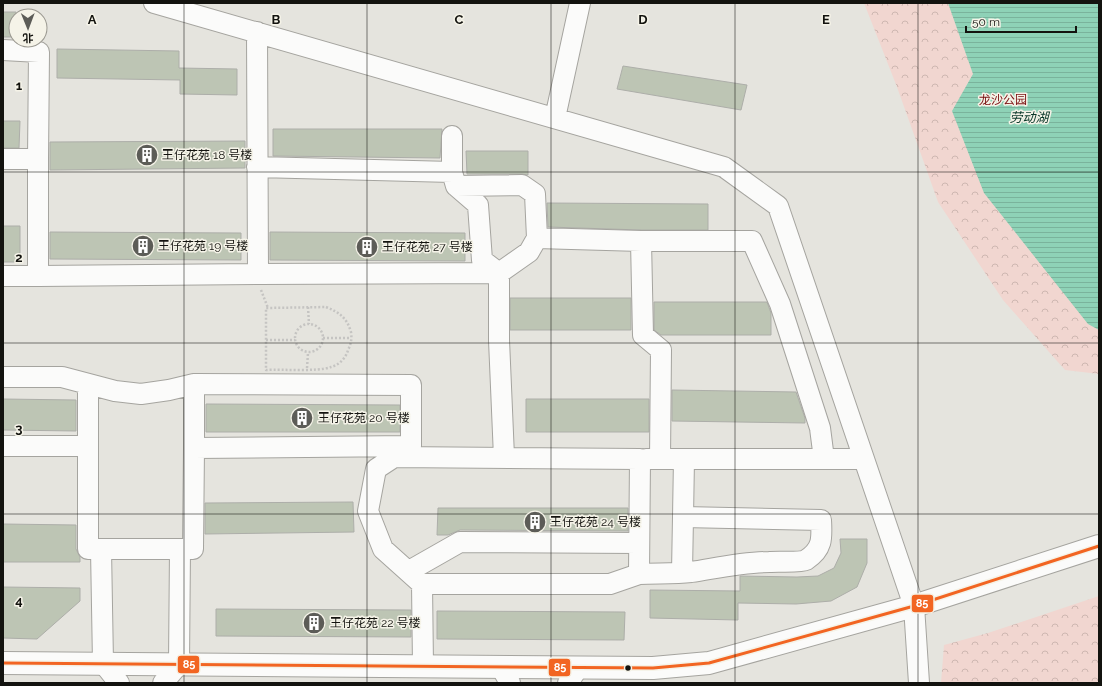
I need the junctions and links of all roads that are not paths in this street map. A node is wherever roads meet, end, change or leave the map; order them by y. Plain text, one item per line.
1 (154, 3) edge
2 (580, 3) edge
3 (257, 32) junction
4 (3, 50) edge
5 (555, 118) junction
6 (452, 136) dead end
7 (3, 159) edge
8 (38, 159) junction
9 (257, 167) junction
10 (454, 179) junction
11 (537, 238) junction
12 (641, 241) junction
13 (499, 273) junction
14 (258, 274) junction
15 (3, 276) edge
16 (38, 276) junction
17 (3, 377) edge
18 (88, 384) junction
19 (194, 384) junction
20 (3, 446) edge
21 (88, 446) junction
22 (411, 446) junction
23 (194, 448) junction
24 (395, 457) junction
25 (504, 457) junction
26 (650, 459) junction
27 (684, 459) junction
28 (824, 459) junction
29 (864, 459) junction
30 (683, 517) junction
31 (639, 543) junction
32 (1099, 546) edge
33 (101, 549) junction
34 (180, 549) junction
35 (682, 572) junction
36 (639, 574) junction
37 (416, 578) junction
38 (914, 606) junction
39 (3, 663) edge
40 (103, 664) junction
41 (180, 664) junction
42 (423, 666) junction
43 (505, 675) edge
44 (573, 675) edge
45 (119, 683) edge
46 (163, 683) edge
47 (919, 683) edge

1 - 3 street
2 - 5 street
3 - 5 street
3 - 9 street
4 - 8 street
5 - 29 street
6 - 10 street
7 - 8 street
8 - 16 street
9 - 10 street
9 - 14 street
10 - 11 street
10 - 13 street
11 - 12 street
11 - 13 street
12 - 26 street
12 - 28 street
13 - 14 street
13 - 25 street
14 - 16 street
15 - 16 street
17 - 18 street
18 - 19 street
18 - 21 street
19 - 22 street
19 - 23 street
20 - 21 street
21 - 33 street
22 - 23 street
22 - 24 street
23 - 34 street
24 - 25 street
24 - 37 street
25 - 26 street
26 - 27 street
26 - 31 street
27 - 28 street
27 - 30 street
28 - 29 street
29 - 38 street
30 - 35 street
30 - 35 street
31 - 36 street
31 - 37 street
32 - 38 main road
33 - 34 street
33 - 40 street
34 - 41 street
35 - 36 street
36 - 37 street
37 - 42 street
38 - 44 main road
38 - 47 street
39 - 40 main road
40 - 41 main road
40 - 45 street
41 - 42 main road
41 - 46 street
42 - 43 main road
43 - 44 main road

